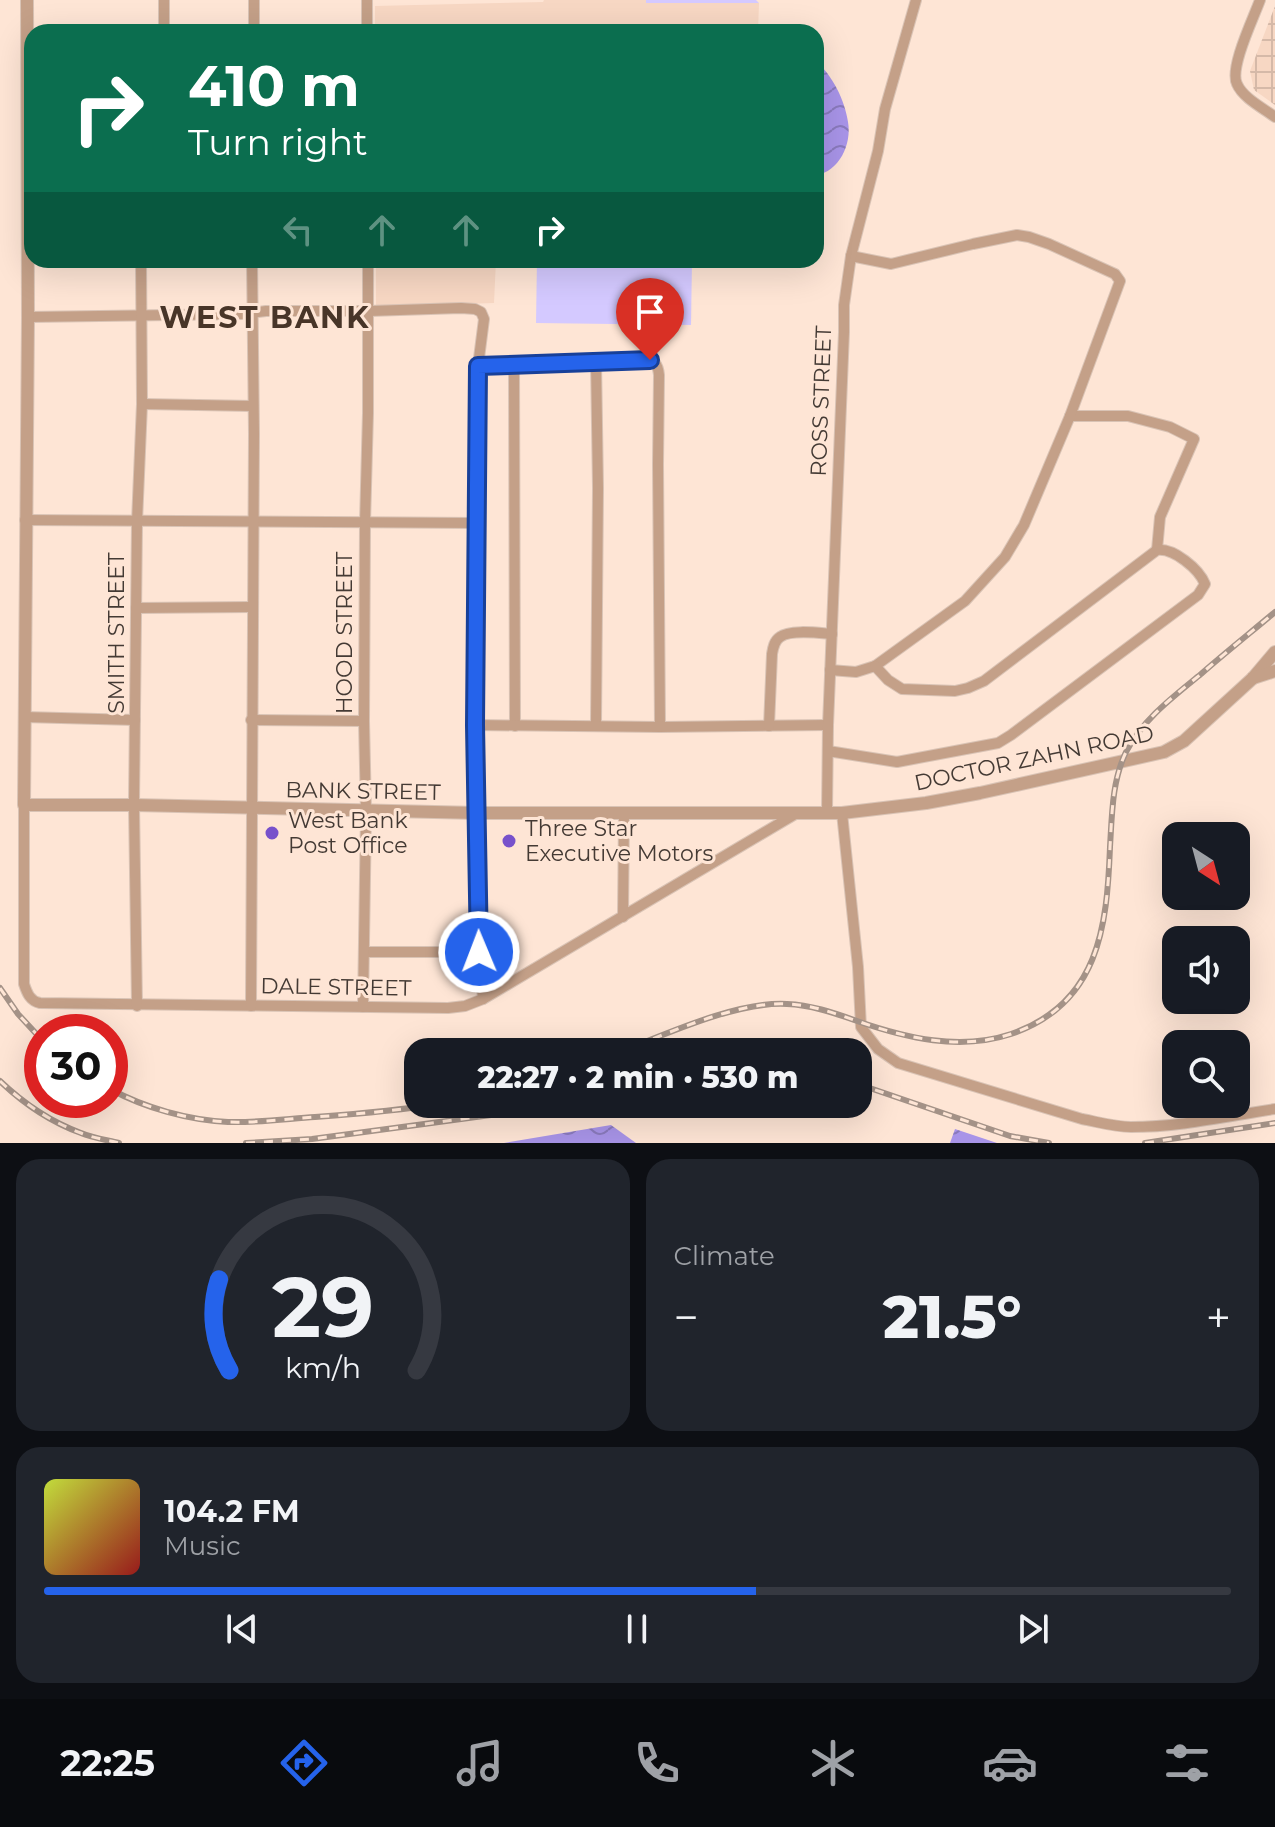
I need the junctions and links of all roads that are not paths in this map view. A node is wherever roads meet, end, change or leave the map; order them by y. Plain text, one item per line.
1 (27, 0) edge
2 (164, 0) edge
3 (254, 0) edge
4 (367, 0) edge
5 (916, 0) edge
6 (1260, 0) edge
7 (28, 24) edge
8 (164, 24) edge
9 (254, 24) edge
10 (367, 24) edge
11 (1275, 117) edge
12 (851, 256) junction
13 (28, 268) edge
14 (141, 268) edge
15 (252, 268) edge
16 (368, 268) edge
17 (369, 311) junction
18 (252, 312) junction
19 (141, 315) junction
20 (28, 317) junction
21 (596, 361) junction
22 (514, 364) junction
23 (478, 366) junction
24 (142, 404) junction
25 (253, 406) junction
26 (1070, 416) junction
27 (25, 520) junction
28 (137, 522) junction
29 (253, 522) junction
30 (365, 523) junction
31 (476, 523) junction
32 (1157, 550) junction
33 (252, 607) junction
34 (136, 608) junction
35 (832, 634) junction
36 (1275, 652) edge
37 (875, 666) junction
38 (830, 670) junction
39 (1275, 671) edge
40 (1253, 678) junction
41 (24, 717) junction
42 (135, 720) junction
43 (251, 720) junction
44 (364, 721) junction
45 (475, 725) junction
46 (596, 725) junction
47 (828, 725) junction
48 (515, 726) junction
49 (769, 726) junction
50 (660, 727) junction
51 (828, 751) junction
52 (24, 805) junction
53 (134, 805) junction
54 (251, 808) junction
55 (366, 812) junction
56 (477, 813) junction
57 (624, 813) junction
58 (797, 813) junction
59 (827, 813) junction
60 (842, 813) junction
61 (623, 917) junction
62 (364, 952) junction
63 (479, 952) junction
64 (483, 999) junction
65 (137, 1006) junction
66 (251, 1006) junction
67 (363, 1007) junction
68 (1275, 1109) edge

1 - 7 street
2 - 8 street
3 - 9 street
4 - 10 street
5 - 12 street, ROSS STREET
6 - 11 street
12 - 26 street
12 - 35 street, ROSS STREET
13 - 20 street
14 - 19 street, SMITH STREET
15 - 18 street
16 - 17 street, HOOD STREET
17 - 18 street
17 - 23 street
17 - 30 street, HOOD STREET
18 - 19 street
18 - 25 street
19 - 20 street
19 - 24 street, SMITH STREET
20 - 27 street
21 - 22 street
21 - 46 street
21 - 50 street
22 - 23 street
22 - 48 street
23 - 31 street
24 - 25 street
24 - 28 street, SMITH STREET
25 - 29 street
26 - 32 street
26 - 37 street
27 - 28 street
27 - 41 street
28 - 29 street
28 - 34 street, SMITH STREET
29 - 30 street
29 - 33 street
30 - 31 street
30 - 44 street, HOOD STREET
31 - 45 street
32 - 37 street
32 - 51 street
33 - 34 street
33 - 43 street
34 - 42 street, SMITH STREET
35 - 38 street, ROSS STREET
35 - 49 street
36 - 40 street, DOCTOR ZAHN ROAD
37 - 38 street
38 - 47 street, ROSS STREET
39 - 40 street, DOCTOR ZAHN ROAD
40 - 60 street, DOCTOR ZAHN ROAD
41 - 42 street
41 - 52 street
42 - 53 street, SMITH STREET
43 - 44 street
43 - 54 street
44 - 55 street, HOOD STREET
45 - 48 street
45 - 56 street
46 - 48 street
46 - 50 street
47 - 49 street
47 - 51 street, ROSS STREET
49 - 50 street
51 - 59 street, ROSS STREET
52 - 53 street, BANK STREET
52 - 65 street, DALE STREET
53 - 54 street, BANK STREET
53 - 65 street, SMITH STREET
54 - 55 street, BANK STREET
54 - 66 street
55 - 56 street, BANK STREET
55 - 62 street, HOOD STREET
56 - 57 street, BANK STREET
56 - 63 street
57 - 58 street, BANK STREET
57 - 61 street
58 - 59 street, DOCTOR ZAHN ROAD
58 - 61 street, DALE STREET
59 - 60 street, DOCTOR ZAHN ROAD
60 - 68 street
61 - 64 street, DALE STREET
62 - 63 street
62 - 67 street, HOOD STREET
63 - 64 street
64 - 67 street, DALE STREET
65 - 66 street, DALE STREET
66 - 67 street, DALE STREET

